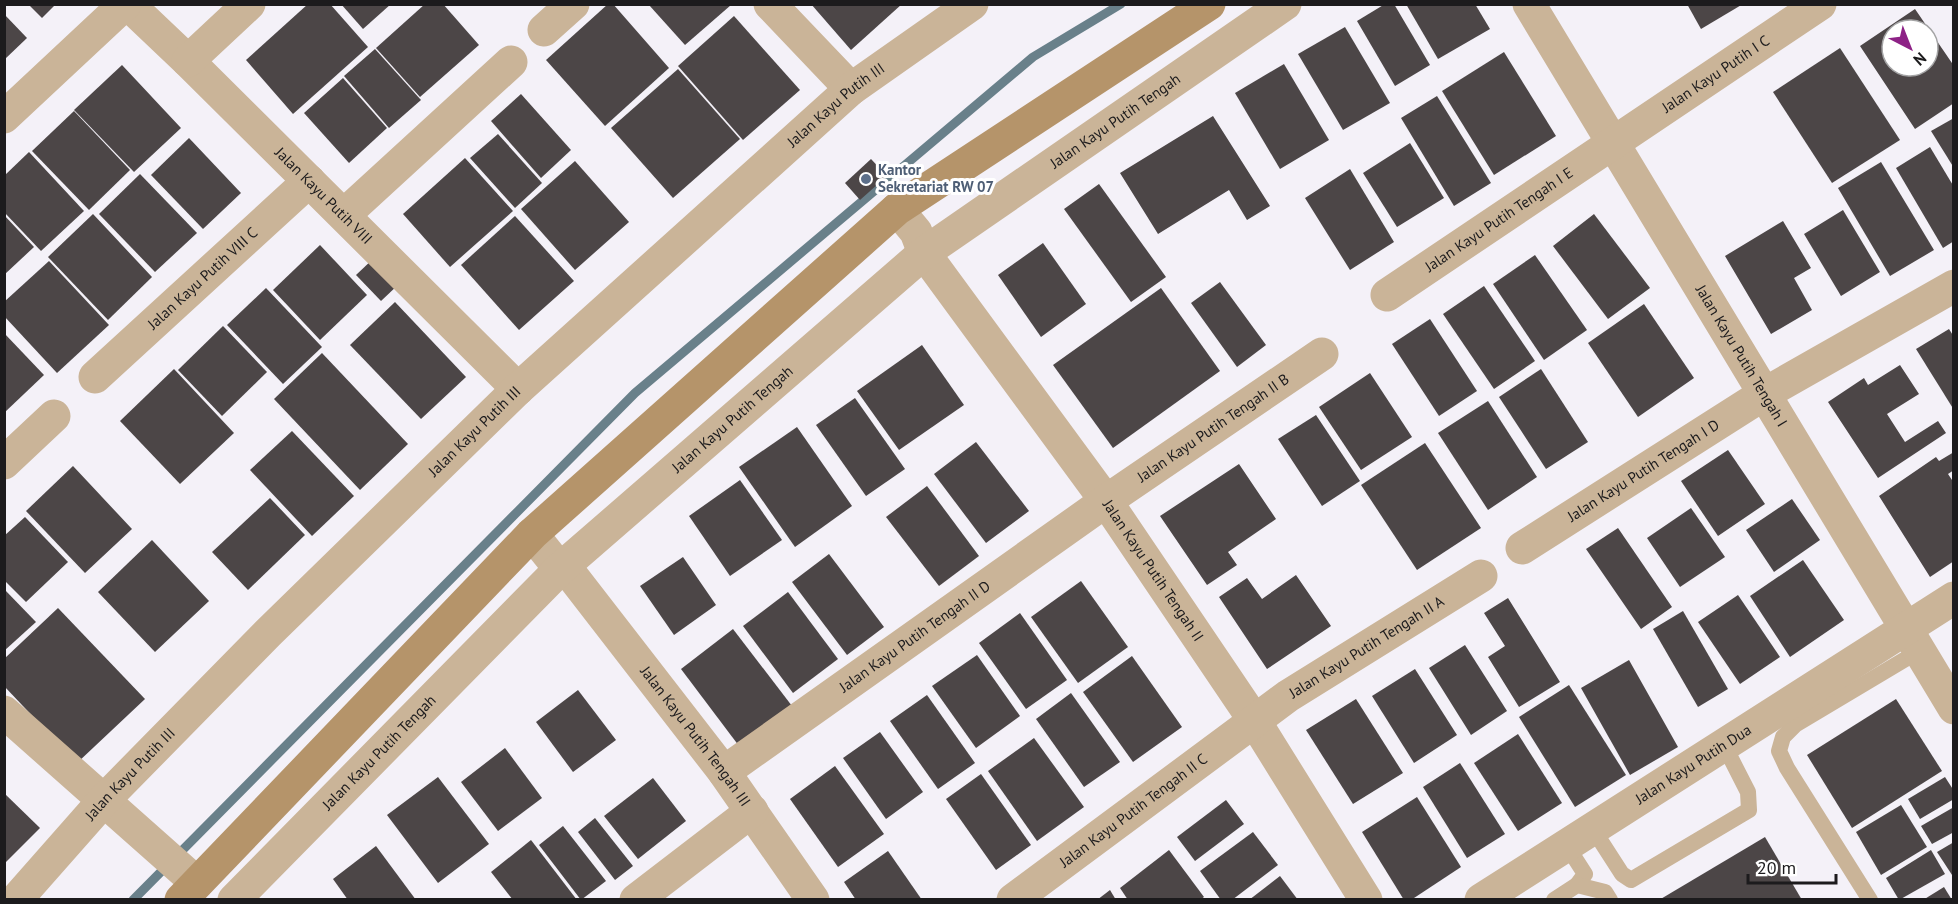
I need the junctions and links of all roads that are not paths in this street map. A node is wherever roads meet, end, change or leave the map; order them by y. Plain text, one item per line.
1 (127, 4) edge
2 (249, 4) edge
3 (573, 4) edge
4 (770, 4) edge
5 (972, 4) edge
6 (1209, 4) edge
7 (1286, 4) edge
8 (1529, 4) edge
9 (1820, 4) edge
10 (544, 30) dead end
11 (188, 61) junction
12 (511, 62) dead end
13 (851, 89) junction
14 (4, 117) edge
15 (1612, 145) junction
16 (309, 181) junction
17 (891, 214) junction
18 (344, 215) junction
19 (924, 253) junction
20 (1953, 286) edge
21 (1387, 295) dead end
22 (1322, 354) dead end
23 (95, 377) dead end
24 (518, 389) junction
25 (1764, 393) junction
26 (54, 416) dead end
27 (4, 463) edge
28 (1107, 501) junction
29 (537, 530) junction
30 (1522, 548) dead end
31 (567, 569) junction
32 (1481, 576) dead end
33 (1953, 598) edge
34 (1912, 640) junction
35 (1953, 708) edge
36 (4, 712) edge
37 (1254, 720) junction
38 (1724, 745) junction
39 (724, 772) junction
40 (105, 798) junction
41 (752, 811) junction
42 (1580, 838) junction
43 (185, 882) edge
44 (1577, 885) junction
45 (16, 900) edge
46 (234, 900) edge
47 (636, 900) edge
48 (813, 900) edge
49 (1013, 900) edge
50 (1366, 900) edge
51 (1481, 900) edge
52 (1554, 900) edge
53 (1610, 900) edge
54 (1870, 900) edge

1 - 11 street, Jalan Kayu Putih VIII
1 - 14 street
2 - 11 street
3 - 10 street
4 - 13 street
5 - 13 street, Jalan Kayu Putih III
6 - 17 street
7 - 19 street, Jalan Kayu Putih Tengah
8 - 15 street, Jalan Kayu Putih Tengah I
9 - 15 street, Jalan Kayu Putih I C
11 - 16 street, Jalan Kayu Putih VIII
12 - 18 street
13 - 24 street, Jalan Kayu Putih III
15 - 21 street, Jalan Kayu Putih Tengah I E
15 - 25 street, Jalan Kayu Putih Tengah I
16 - 18 street, Jalan Kayu Putih VIII
16 - 23 street, Jalan Kayu Putih VIII C
17 - 19 street, Jalan Kayu Putih Tengah II
17 - 29 street
18 - 24 street, Jalan Kayu Putih VIII
19 - 28 street, Jalan Kayu Putih Tengah II
19 - 31 street, Jalan Kayu Putih Tengah
20 - 25 street, Jalan Kayu Putih Tengah I D
22 - 28 street, Jalan Kayu Putih Tengah II B
24 - 40 street, Jalan Kayu Putih III
25 - 30 street, Jalan Kayu Putih Tengah I D
25 - 34 street, Jalan Kayu Putih Tengah I
26 - 27 street
28 - 37 street, Jalan Kayu Putih Tengah II
28 - 39 street, Jalan Kayu Putih Tengah II D
29 - 31 street, Jalan Kayu Putih Tengah III
29 - 43 street
31 - 39 street, Jalan Kayu Putih Tengah III
31 - 46 street, Jalan Kayu Putih Tengah
32 - 37 street, Jalan Kayu Putih Tengah II A
33 - 34 street, Jalan Kayu Putih Dua
34 - 35 street, Jalan Kayu Putih Tengah I
34 - 38 street, Jalan Kayu Putih Dua
34 - 54 lane
36 - 40 street
37 - 49 street, Jalan Kayu Putih Tengah II C
37 - 50 street, Jalan Kayu Putih Tengah II
38 - 42 street, Jalan Kayu Putih Dua
38 - 42 lane
39 - 41 street, Jalan Kayu Putih Tengah III
40 - 43 street
40 - 45 street, Jalan Kayu Putih III
41 - 47 street
41 - 48 street, Jalan Kayu Putih Tengah III
42 - 44 lane
42 - 51 street, Jalan Kayu Putih Dua
44 - 52 lane
44 - 53 lane

